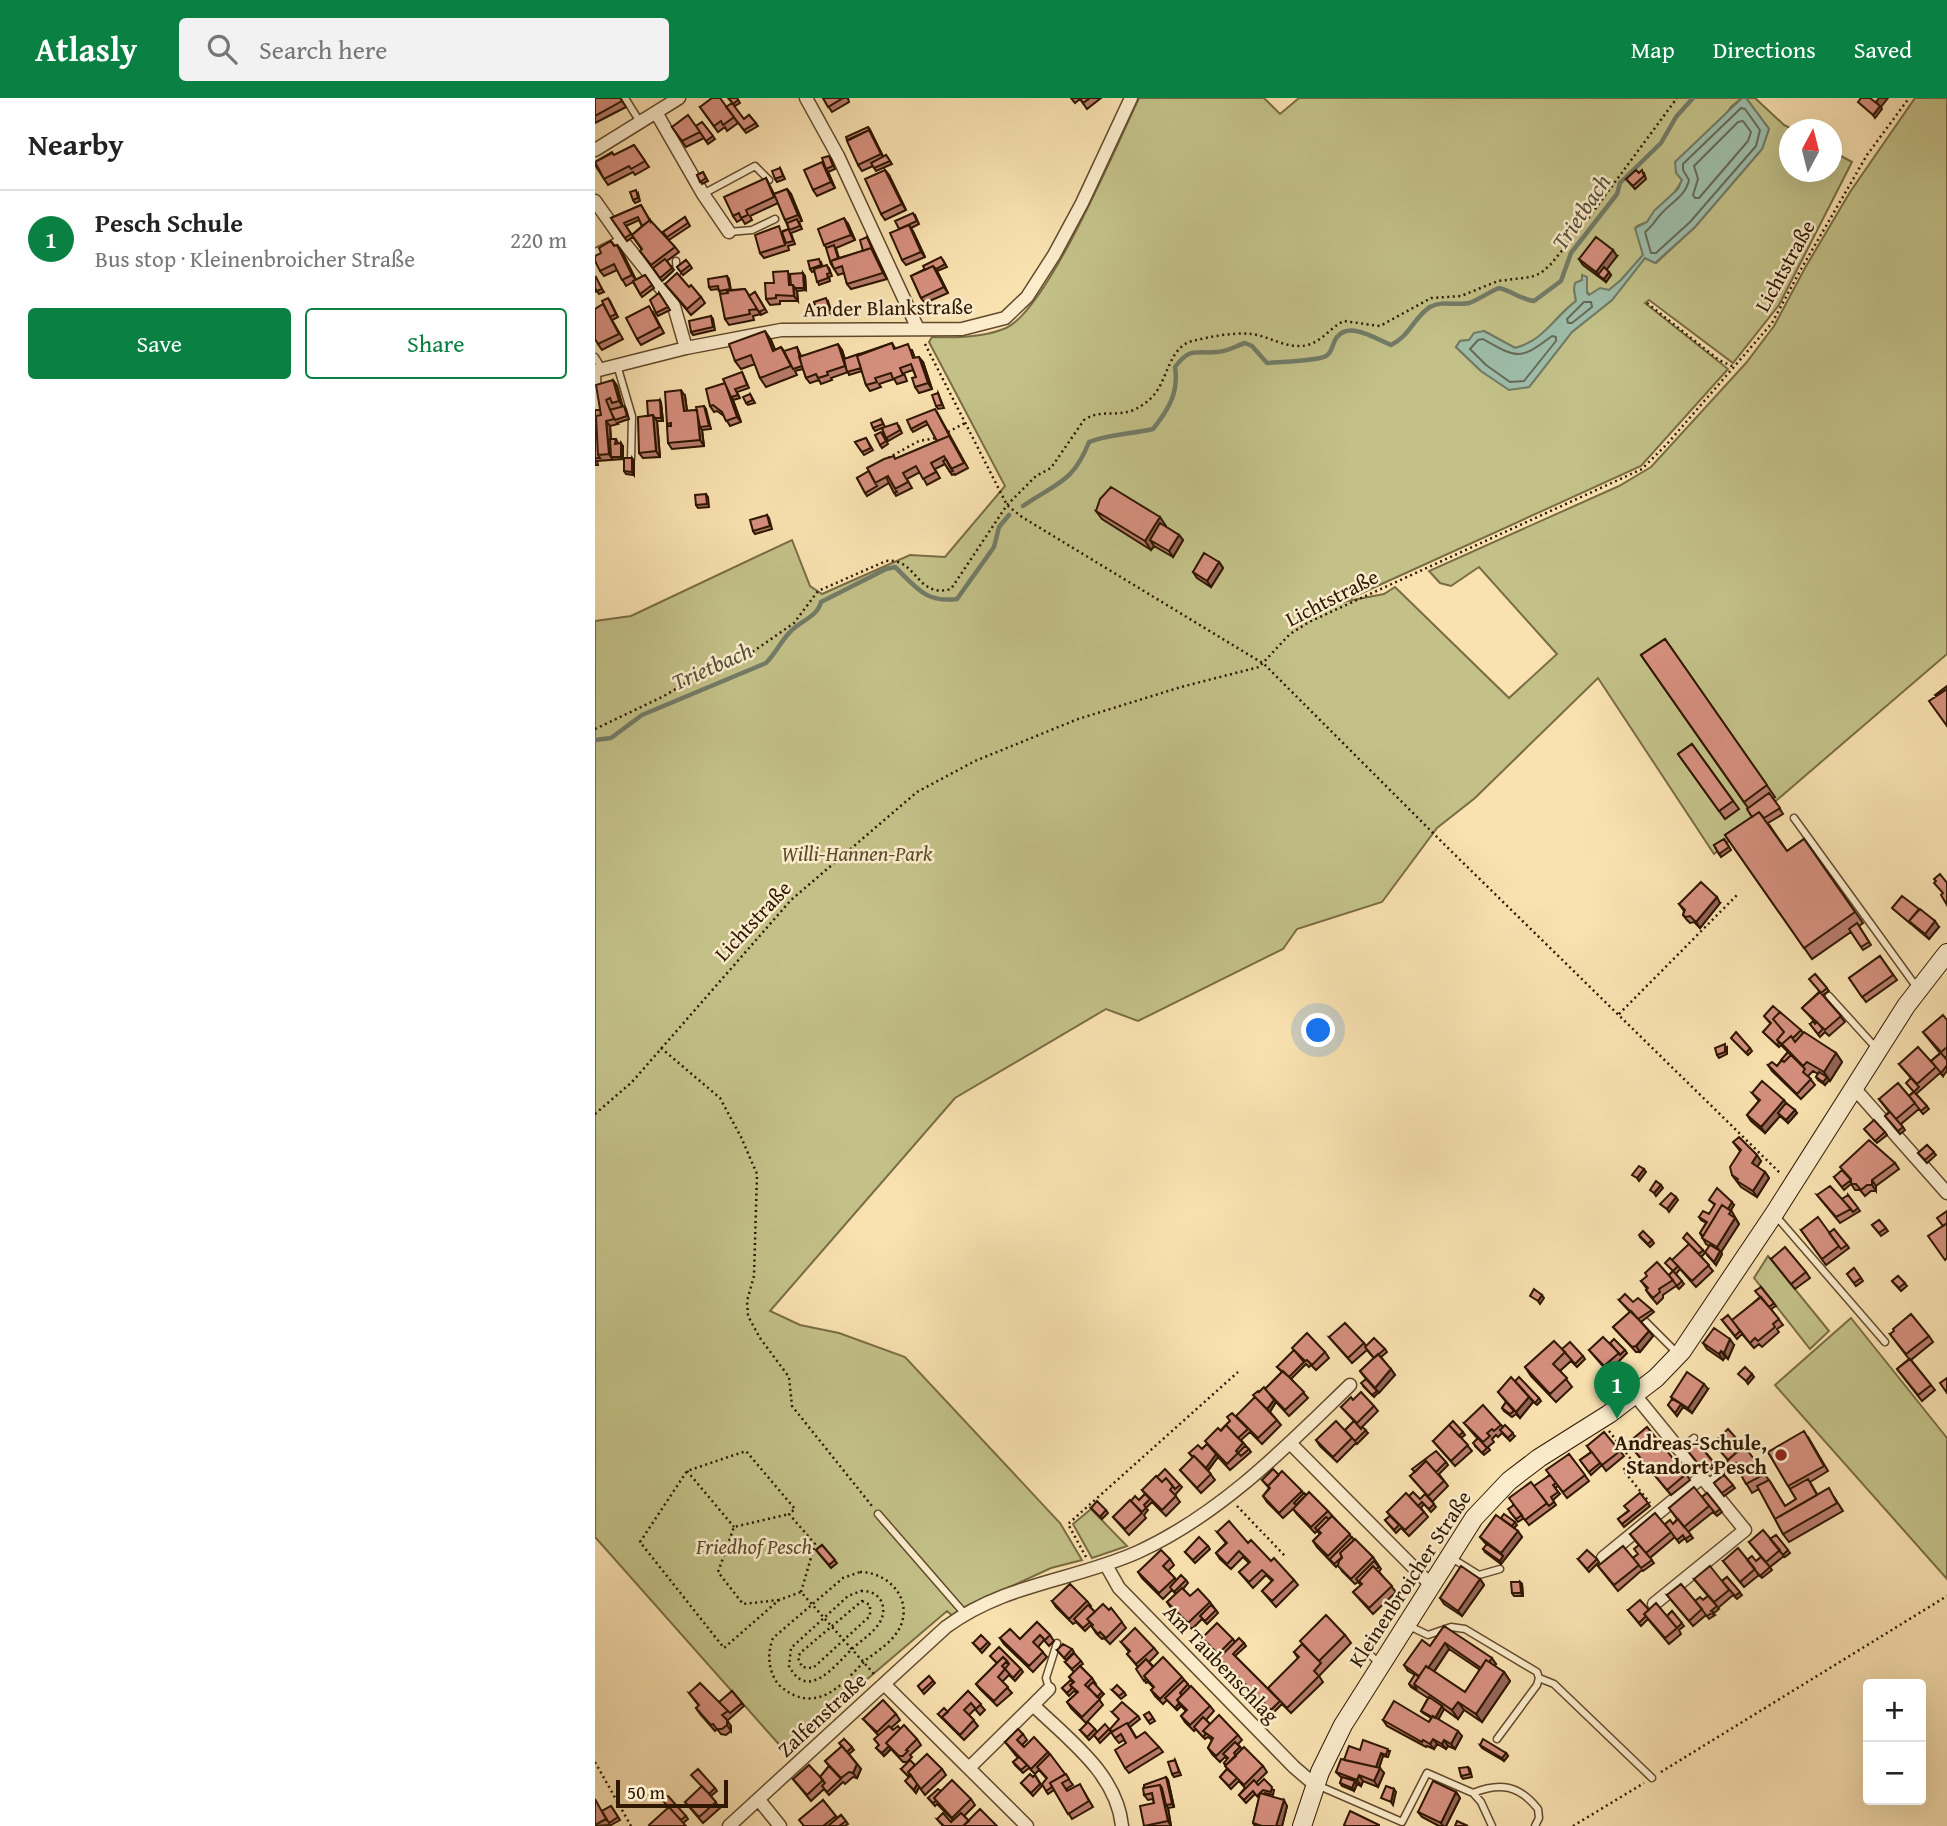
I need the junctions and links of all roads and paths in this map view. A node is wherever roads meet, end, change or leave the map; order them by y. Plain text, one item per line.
1 (625, 98) edge
2 (679, 98) edge
3 (806, 98) edge
4 (1131, 98) edge
5 (1677, 98) edge
6 (1909, 98) edge
7 (657, 114) junction
8 (641, 124) junction
9 (595, 150) edge
10 (769, 180) edge
11 (703, 194) junction
12 (595, 201) edge
13 (775, 219) dead end
14 (729, 232) joint
15 (621, 239) junction
16 (595, 251) edge
17 (676, 261) dead end
18 (661, 288) junction
19 (1647, 303) dead end
20 (918, 329) junction
21 (686, 348) junction
22 (595, 357) edge
23 (617, 365) junction
24 (1735, 367) junction
25 (598, 370) edge
26 (598, 412) edge
27 (965, 423) junction
28 (948, 432) edge
29 (936, 438) edge
30 (631, 459) edge
31 (886, 459) edge
32 (1007, 505) junction
33 (1263, 664) junction
34 (595, 729) edge
35 (1794, 818) dead end
36 (1739, 893) dead end
37 (1947, 953) edge
38 (1918, 990) junction
39 (1829, 996) dead end
40 (1619, 1014) junction
41 (661, 1048) junction
42 (1879, 1052) junction
43 (1855, 1089) junction
44 (595, 1114) edge
45 (1793, 1185) junction
46 (1947, 1193) edge
47 (1774, 1214) junction
48 (1645, 1321) edge
49 (1885, 1342) dead end
50 (1678, 1355) junction
51 (1238, 1372) dead end
52 (1350, 1385) dead end
53 (1635, 1395) junction
54 (1600, 1421) junction
55 (1694, 1438) dead end
56 (1290, 1443) junction
57 (1680, 1450) junction
58 (687, 1471) junction
59 (1721, 1472) dead end
60 (1705, 1480) junction
61 (1228, 1496) junction
62 (1658, 1513) junction
63 (789, 1514) junction
64 (878, 1514) joint
65 (734, 1527) junction
66 (1449, 1556) junction
67 (1286, 1557) dead end
68 (1604, 1558) edge
69 (1106, 1565) junction
70 (1091, 1569) junction
71 (1500, 1569) dead end
72 (1431, 1585) junction
73 (801, 1592) junction
74 (1947, 1596) edge
75 (779, 1600) junction
76 (811, 1603) junction
77 (1654, 1604) edge
78 (965, 1614) junction
79 (824, 1618) junction
80 (1406, 1624) junction
81 (831, 1626) junction
82 (844, 1640) junction
83 (1057, 1643) dead end
84 (852, 1649) junction
85 (1365, 1650) dead end
86 (863, 1663) junction
87 (1381, 1664) junction
88 (1539, 1678) junction
89 (884, 1684) junction
90 (1049, 1689) joint
91 (1033, 1705) junction
92 (1497, 1739) dead end
93 (595, 1762) edge
94 (969, 1767) junction
95 (1652, 1778) junction
96 (1315, 1785) junction
97 (1473, 1793) junction
98 (759, 1800) junction
99 (631, 1826) edge
100 (729, 1826) edge
101 (780, 1826) edge
102 (1027, 1826) edge
103 (1122, 1826) edge
104 (1302, 1826) edge
105 (1492, 1826) edge
106 (1535, 1826) edge
107 (1573, 1826) edge

1 - 8 lane
2 - 7 street
3 - 20 street
4 - 20 street, An der Blankstraße
5 - 32 path
6 - 24 path, Lichtstraße
7 - 8 street
7 - 11 street
8 - 9 street
10 - 11 lane
11 - 14 street
12 - 15 street
13 - 14 lane
15 - 16 lane
15 - 18 street
17 - 18 lane
18 - 21 street
19 - 24 path
20 - 21 street, An der Blankstraße
20 - 27 path
21 - 23 street, An der Blankstraße
22 - 25 lane
23 - 25 street, An der Blankstraße
23 - 30 lane
24 - 33 path, Lichtstraße
25 - 26 lane
27 - 28 path
27 - 32 path
29 - 31 path
32 - 33 path
32 - 34 path
33 - 40 path
33 - 41 path, Lichtstraße
35 - 38 lane
36 - 40 path
37 - 38 street, Kleinenbroicher Straße
38 - 42 street, Kleinenbroicher Straße
39 - 42 lane
40 - 45 path
41 - 44 path, Lichtstraße
41 - 64 path
42 - 43 street, Kleinenbroicher Straße
43 - 45 street, Kleinenbroicher Straße
43 - 46 street
45 - 47 street, Kleinenbroicher Straße
47 - 49 lane
47 - 50 street, Kleinenbroicher Straße
48 - 50 lane
50 - 53 street, Kleinenbroicher Straße
51 - 70 path
52 - 56 street
53 - 54 street, Kleinenbroicher Straße
53 - 57 street
54 - 62 path
54 - 66 street, Kleinenbroicher Straße
55 - 57 lane
56 - 61 street
56 - 72 street
57 - 60 street
58 - 63 path
58 - 65 path
58 - 75 path
59 - 60 lane
60 - 62 street
60 - 77 street
61 - 67 path
61 - 69 street
62 - 68 street
63 - 65 path
63 - 73 path
64 - 78 lane
65 - 75 path
66 - 71 lane
66 - 72 street, Kleinenbroicher Straße
69 - 70 street
69 - 96 street, Am Taubenschlag
70 - 78 street
72 - 80 street, Kleinenbroicher Straße
73 - 75 path
73 - 76 path
74 - 95 path
76 - 79 path
76 - 86 path
76 - 86 path
78 - 89 street
79 - 81 path
79 - 84 path
79 - 84 path
80 - 87 street, Kleinenbroicher Straße
80 - 88 lane
81 - 82 path
81 - 82 path
81 - 82 path
82 - 84 path
83 - 90 lane
84 - 86 path
85 - 87 lane
86 - 89 path
87 - 96 street, Kleinenbroicher Straße
88 - 92 lane
88 - 95 lane
89 - 94 street, Zalfenstraße
89 - 98 street, Zalfenstraße
90 - 91 street
91 - 94 street
91 - 103 street
93 - 99 path
94 - 102 street, Zalfenstraße
95 - 107 path
96 - 97 lane
96 - 104 street, Kleinenbroicher Straße
97 - 105 lane
97 - 106 lane
98 - 100 street, Zalfenstraße
98 - 101 street

